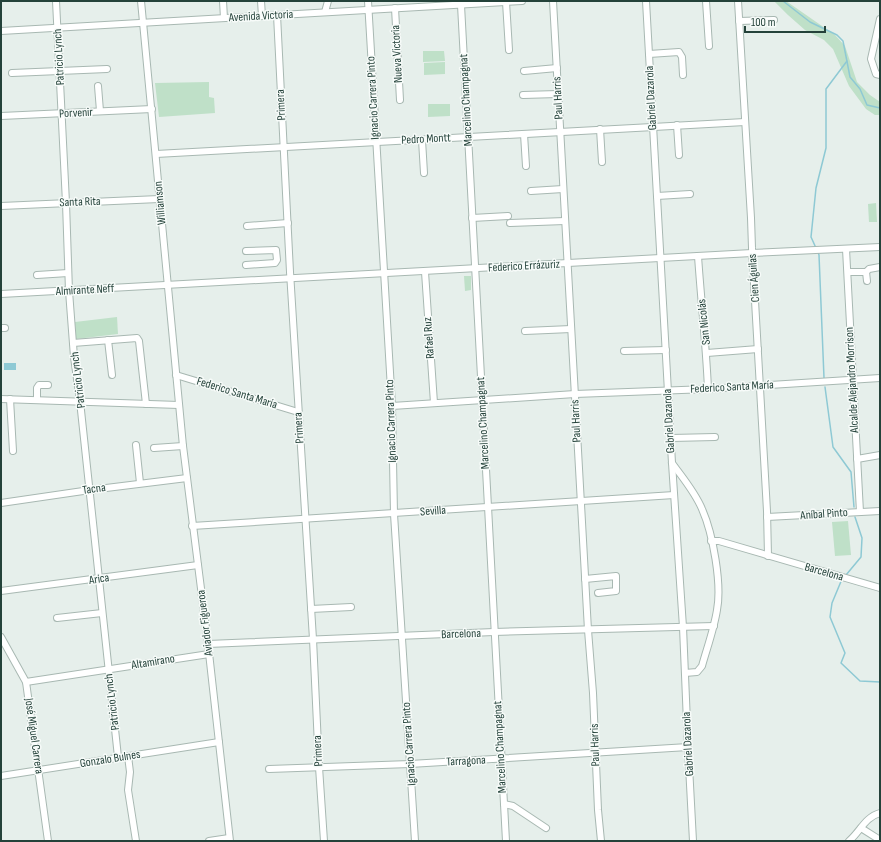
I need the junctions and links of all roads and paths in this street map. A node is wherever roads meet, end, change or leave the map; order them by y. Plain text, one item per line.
1 (56, 1) edge
2 (141, 1) edge
3 (224, 1) edge
4 (261, 1) edge
5 (328, 1) edge
6 (368, 1) edge
7 (522, 1) edge
8 (553, 1) edge
9 (646, 1) edge
10 (706, 1) edge
11 (738, 1) edge
12 (506, 2) junction
13 (434, 4) edge
14 (461, 5) junction
15 (395, 8) junction
16 (368, 10) junction
17 (325, 12) junction
18 (277, 15) junction
19 (262, 16) junction
20 (224, 18) junction
21 (880, 19) edge
22 (774, 20) dead end
23 (739, 21) junction
24 (143, 22) junction
25 (57, 28) junction
26 (1, 31) edge
27 (709, 46) dead end
28 (509, 50) dead end
29 (649, 54) junction
30 (557, 68) junction
31 (107, 69) dead end
32 (60, 71) junction
33 (524, 71) dead end
34 (12, 73) dead end
35 (684, 75) dead end
36 (880, 75) edge
37 (98, 86) dead end
38 (558, 94) junction
39 (523, 95) dead end
40 (400, 100) dead end
41 (152, 109) junction
42 (100, 111) junction
43 (61, 114) junction
44 (1, 116) edge
45 (745, 122) junction
46 (677, 125) junction
47 (652, 126) junction
48 (600, 129) junction
49 (560, 132) junction
50 (524, 134) junction
51 (468, 137) junction
52 (422, 140) junction
53 (376, 142) junction
54 (284, 147) junction
55 (156, 154) junction
56 (679, 155) dead end
57 (602, 162) dead end
58 (526, 166) dead end
59 (424, 173) dead end
60 (563, 189) junction
61 (531, 191) dead end
62 (690, 194) dead end
63 (657, 196) junction
64 (159, 199) junction
65 (66, 203) junction
66 (1, 206) edge
67 (508, 216) dead end
68 (472, 218) junction
69 (565, 221) junction
70 (288, 223) junction
71 (510, 223) dead end
72 (247, 226) dead end
73 (880, 247) edge
74 (846, 249) junction
75 (246, 251) dead end
76 (289, 252) junction
77 (277, 253) junction
78 (752, 253) junction
79 (698, 256) junction
80 (660, 258) junction
81 (567, 264) junction
82 (246, 265) dead end
83 (880, 267) edge
84 (475, 269) junction
85 (425, 272) junction
86 (848, 272) junction
87 (866, 272) junction
88 (68, 274) junction
89 (383, 274) junction
90 (37, 275) dead end
91 (291, 278) junction
92 (867, 281) dead end
93 (168, 286) junction
94 (69, 292) junction
95 (1, 294) edge
96 (571, 329) junction
97 (525, 331) dead end
98 (108, 340) junction
99 (437, 341) dead end
100 (429, 342) junction
101 (73, 343) junction
102 (666, 350) junction
103 (758, 350) junction
104 (624, 351) dead end
105 (707, 352) junction
106 (112, 375) dead end
107 (176, 375) junction
108 (880, 378) edge
109 (852, 381) junction
110 (48, 385) dead end
111 (760, 386) junction
112 (708, 389) junction
113 (668, 391) junction
114 (575, 394) junction
115 (1, 399) edge
116 (10, 399) junction
117 (37, 400) junction
118 (482, 400) junction
119 (80, 401) junction
120 (434, 403) junction
121 (146, 404) junction
122 (179, 405) junction
123 (392, 406) junction
124 (298, 412) junction
125 (715, 437) dead end
126 (670, 438) junction
127 (136, 445) dead end
128 (182, 446) junction
129 (154, 448) dead end
130 (13, 451) dead end
131 (880, 455) edge
132 (857, 459) junction
133 (672, 463) junction
134 (187, 478) junction
135 (140, 483) junction
136 (90, 490) junction
137 (674, 495) junction
138 (581, 500) junction
139 (1, 503) edge
140 (488, 507) junction
141 (880, 511) edge
142 (860, 512) junction
143 (394, 514) junction
144 (767, 517) junction
145 (305, 518) junction
146 (192, 526) junction
147 (711, 540) junction
148 (768, 556) junction
149 (198, 565) junction
150 (99, 579) junction
151 (585, 579) junction
152 (880, 588) edge
153 (1, 591) edge
154 (598, 593) dead end
155 (351, 607) dead end
156 (311, 609) junction
157 (102, 613) junction
158 (57, 618) dead end
159 (714, 626) junction
160 (683, 627) junction
161 (588, 630) junction
162 (494, 632) junction
163 (402, 636) junction
164 (1, 637) edge
165 (313, 640) junction
166 (208, 644) junction
167 (209, 654) junction
168 (108, 669) junction
169 (685, 673) junction
170 (26, 682) junction
171 (219, 742) junction
172 (688, 747) junction
173 (595, 753) junction
174 (128, 756) junction
175 (118, 757) junction
176 (501, 759) junction
177 (410, 764) junction
178 (319, 767) junction
179 (269, 768) dead end
180 (38, 770) junction
181 (1, 776) edge
182 (504, 804) junction
183 (880, 813) edge
184 (546, 828) dead end
185 (861, 828) junction
186 (229, 840) edge
187 (880, 840) edge
188 (48, 841) edge
189 (136, 841) edge
190 (209, 841) edge
191 (324, 841) edge
192 (415, 841) edge
193 (506, 841) edge
194 (601, 841) edge
195 (693, 841) edge
196 (849, 841) edge

1 - 25 street, Patricio Lynch
2 - 24 street, Williamson
3 - 20 street
4 - 19 street
5 - 17 street
6 - 16 street, Ignacio Carrera Pinto
7 - 12 street, Avenida Victoria
8 - 30 street, Paul Harris
9 - 29 street, Gabriel Dazarola
10 - 27 street
11 - 23 street, Cien Águilas
12 - 14 street, Avenida Victoria
12 - 28 street
13 - 14 street, Avenida Victoria
13 - 15 street, Avenida Victoria
14 - 51 street, Marcelino Champagnat
15 - 16 street, Avenida Victoria
15 - 40 street, Nueva Victoria
16 - 17 street, Avenida Victoria
16 - 53 street, Ignacio Carrera Pinto
17 - 18 street, Avenida Victoria
18 - 19 street, Avenida Victoria
18 - 54 street, Primera
19 - 20 street, Avenida Victoria
20 - 24 street, Avenida Victoria
21 - 36 street
22 - 23 street
23 - 45 street, Cien Águilas
24 - 25 street, Avenida Victoria
24 - 41 street, Williamson
25 - 26 street, Avenida Victoria
25 - 32 street, Patricio Lynch
29 - 35 street
29 - 47 street, Gabriel Dazarola
30 - 33 street
30 - 38 street, Paul Harris
31 - 32 street
32 - 34 street
32 - 43 street, Patricio Lynch
37 - 42 street
38 - 39 street
38 - 49 street, Paul Harris
41 - 42 street, Porvenir
41 - 55 street, Williamson
42 - 43 street, Porvenir
43 - 44 street, Porvenir
43 - 65 street, Patricio Lynch
45 - 46 street, Pedro Montt
45 - 78 street, Cien Águilas
46 - 47 street, Pedro Montt
46 - 56 street
47 - 48 street, Pedro Montt
47 - 63 street, Gabriel Dazarola
48 - 49 street, Pedro Montt
48 - 57 street
49 - 50 street, Pedro Montt
49 - 60 street, Paul Harris
50 - 51 street, Pedro Montt
50 - 58 street
51 - 52 street, Pedro Montt
51 - 68 street, Marcelino Champagnat
52 - 53 street, Pedro Montt
52 - 59 street
53 - 54 street, Pedro Montt
53 - 89 street, Ignacio Carrera Pinto
54 - 55 street, Pedro Montt
54 - 70 street, Primera
55 - 64 street, Williamson
60 - 61 street
60 - 69 street, Paul Harris
62 - 63 street
63 - 80 street, Gabriel Dazarola
64 - 65 street, Santa Rita
64 - 93 street, Williamson
65 - 66 street, Santa Rita
65 - 88 street, Patricio Lynch
67 - 68 street
68 - 84 street, Marcelino Champagnat
69 - 71 street
69 - 81 street, Paul Harris
70 - 72 street
70 - 76 street, Primera
73 - 74 street, Federico Errázuriz
74 - 78 street, Federico Errázuriz
74 - 86 street, Alcalde Alejandro Morrison
75 - 77 street
76 - 77 street
76 - 91 street, Primera
77 - 82 street
78 - 79 street, Federico Errázuriz
78 - 103 street, Cien Águilas
79 - 80 street, Federico Errázuriz
79 - 105 street, San Nicolás
80 - 81 street, Federico Errázuriz
80 - 102 street, Gabriel Dazarola
81 - 84 street, Federico Errázuriz
81 - 96 street, Paul Harris
83 - 87 street
84 - 85 street, Federico Errázuriz
84 - 118 street, Marcelino Champagnat
85 - 89 street, Federico Errázuriz
85 - 100 street, Rafael Ruz
86 - 87 street
86 - 109 street, Alcalde Alejandro Morrison
87 - 92 street
88 - 90 street
88 - 94 street, Patricio Lynch
89 - 91 street, Federico Errázuriz
89 - 123 street, Ignacio Carrera Pinto
91 - 93 street, Federico Errázuriz
91 - 124 street, Primera
93 - 94 street, Almirante Neff
93 - 107 street, Williamson
94 - 95 street, Almirante Neff
94 - 101 street, Patricio Lynch
96 - 97 street
96 - 114 street, Paul Harris
98 - 101 street
98 - 106 street
98 - 121 street
99 - 100 street
100 - 120 street, Rafael Ruz
101 - 119 street, Patricio Lynch
102 - 104 street
102 - 113 street, Gabriel Dazarola
103 - 105 street
103 - 111 street, Cien Águilas
105 - 112 street, San Nicolás
107 - 122 street, Williamson
107 - 124 street, Federico Santa María
108 - 109 street, Federico Santa María
109 - 111 street, Federico Santa María
109 - 132 street, Alcalde Alejandro Morrison
110 - 117 street
111 - 112 street, Federico Santa María
111 - 144 street, Cien Águilas
112 - 113 street, Federico Santa María
113 - 114 street, Federico Santa María
113 - 126 street, Gabriel Dazarola
114 - 118 street, Federico Santa María
114 - 138 street, Paul Harris
115 - 116 street
116 - 117 street
116 - 130 street
117 - 119 street
118 - 120 street, Federico Santa María
118 - 140 street, Marcelino Champagnat
119 - 121 street
119 - 136 street, Patricio Lynch
120 - 123 street, Federico Santa María
121 - 122 street
122 - 128 street, Aviador Figueroa
123 - 143 street, Ignacio Carrera Pinto
124 - 145 street, Primera
125 - 126 street
126 - 133 street, Gabriel Dazarola
127 - 135 street
128 - 129 street
128 - 134 street, Aviador Figueroa
131 - 132 street
132 - 142 street, Alcalde Alejandro Morrison
133 - 137 street, Gabriel Dazarola
133 - 147 street
134 - 135 street, Tacna
134 - 146 street, Aviador Figueroa
135 - 136 street, Tacna
136 - 139 street, Tacna
136 - 150 street, Patricio Lynch
137 - 138 street, Sevilla
137 - 160 street, Gabriel Dazarola
138 - 140 street, Sevilla
138 - 151 street, Paul Harris
140 - 143 street, Sevilla
140 - 162 street, Marcelino Champagnat
141 - 142 street, Aníbal Pinto
142 - 144 street, Aníbal Pinto
143 - 145 street, Sevilla
143 - 163 street, Ignacio Carrera Pinto
144 - 148 street, Cien Águilas
145 - 146 street, Sevilla
145 - 156 street, Primera
146 - 149 street, Aviador Figueroa
147 - 148 street
147 - 159 street
148 - 152 street, Barcelona
149 - 150 street, Arica
149 - 166 street, Aviador Figueroa
150 - 153 street, Arica
150 - 157 street, Patricio Lynch
151 - 154 street
151 - 161 street, Paul Harris
155 - 156 street
156 - 165 street, Primera
157 - 158 street
157 - 168 street, Patricio Lynch
159 - 160 street, Barcelona
159 - 169 street
160 - 161 street, Barcelona
160 - 169 street, Gabriel Dazarola
161 - 162 street, Barcelona
161 - 173 street, Paul Harris
162 - 163 street, Barcelona
162 - 176 street, Marcelino Champagnat
163 - 165 street, Barcelona
163 - 177 street, Ignacio Carrera Pinto
164 - 170 street, José Miguel Carrera
165 - 166 street, Barcelona
165 - 178 street, Primera
166 - 167 street, Aviador Figueroa
167 - 168 street, Altamirano
167 - 171 street, Aviador Figueroa
168 - 170 street, Altamirano
168 - 175 street, Patricio Lynch
169 - 172 street, Gabriel Dazarola
170 - 180 street, José Miguel Carrera
171 - 174 street, Gonzalo Bulnes
171 - 186 street, Aviador Figueroa
172 - 173 street, Tarragona
172 - 195 street, Gabriel Dazarola
173 - 176 street, Tarragona
173 - 194 street, Paul Harris
174 - 175 street, Gonzalo Bulnes
174 - 189 street
175 - 180 street, Gonzalo Bulnes
176 - 177 street, Tarragona
176 - 182 street, Marcelino Champagnat
177 - 178 street, Tarragona
177 - 192 street, Ignacio Carrera Pinto
178 - 179 street, Tarragona
178 - 191 street, Primera
180 - 181 street, Gonzalo Bulnes
180 - 188 street, José Miguel Carrera
182 - 184 street
182 - 193 street, Marcelino Champagnat
183 - 185 street
185 - 187 street
185 - 196 street
186 - 190 street

